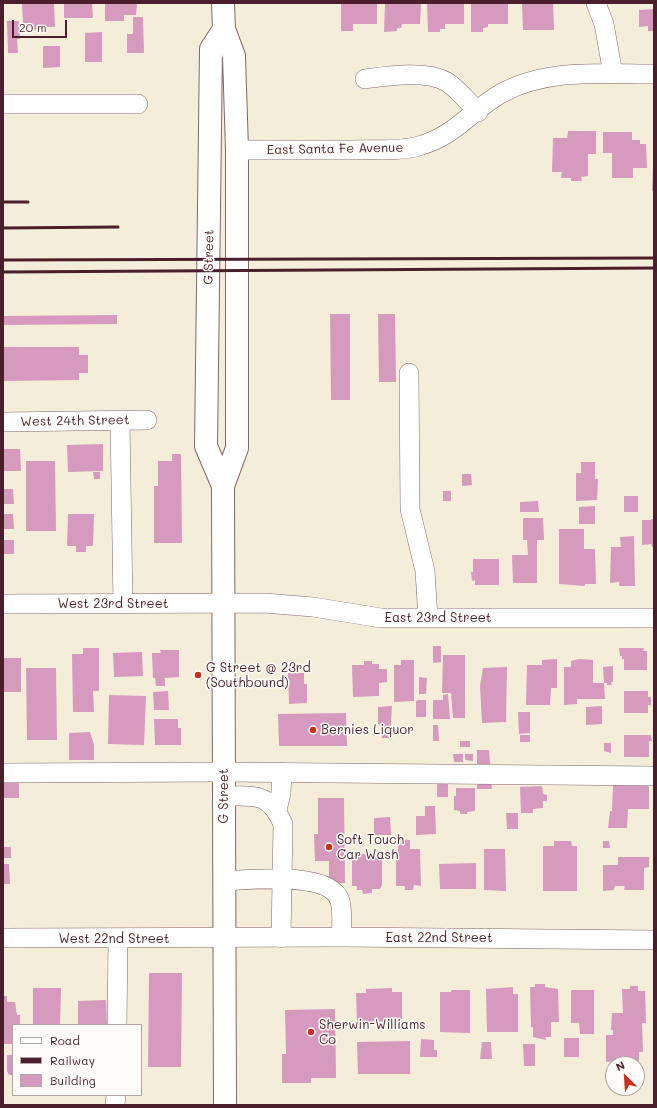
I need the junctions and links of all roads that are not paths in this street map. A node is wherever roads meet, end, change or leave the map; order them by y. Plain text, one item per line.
1 (223, 3) edge
2 (596, 3) edge
3 (224, 29) junction
4 (613, 74) junction
5 (654, 74) edge
6 (365, 79) dead end
7 (3, 104) edge
8 (138, 104) dead end
9 (478, 112) junction
10 (237, 150) junction
11 (409, 373) dead end
12 (147, 420) dead end
13 (120, 421) junction
14 (3, 422) edge
15 (223, 486) junction
16 (222, 603) junction
17 (3, 604) edge
18 (123, 604) junction
19 (428, 618) junction
20 (654, 618) edge
21 (224, 772) junction
22 (282, 772) junction
23 (3, 773) edge
24 (654, 776) edge
25 (224, 796) junction
26 (277, 810) junction
27 (282, 878) junction
28 (224, 881) junction
29 (342, 937) junction
30 (3, 938) edge
31 (224, 938) junction
32 (281, 938) junction
33 (118, 939) junction
34 (654, 940) edge
35 (117, 1024) edge
36 (225, 1105) edge

1 - 3 main road, G Street
2 - 4 street
3 - 10 main road, G Street
3 - 15 main road, G Street
4 - 5 street, East Santa Fe Avenue
4 - 9 street, East Santa Fe Avenue
6 - 9 street
7 - 8 street
9 - 10 street, East Santa Fe Avenue
10 - 15 main road, G Street
11 - 19 street
12 - 13 street, West 24th Street
13 - 14 street, West 24th Street
13 - 18 street
15 - 16 main road, G Street
16 - 18 street, West 23rd Street
16 - 19 street, East 23rd Street
16 - 21 main road, G Street
17 - 18 street, West 23rd Street
19 - 20 street, East 23rd Street
21 - 22 street
21 - 23 street
21 - 25 main road, G Street
22 - 24 street
22 - 26 street
25 - 26 street
25 - 28 main road, G Street
26 - 27 street
27 - 28 street
27 - 29 street
27 - 32 street
28 - 31 main road, G Street
29 - 32 street, East 22nd Street
29 - 34 street, East 22nd Street
30 - 33 street, West 22nd Street
31 - 32 street, East 22nd Street
31 - 33 street, West 22nd Street
31 - 36 main road, G Street
33 - 35 street

